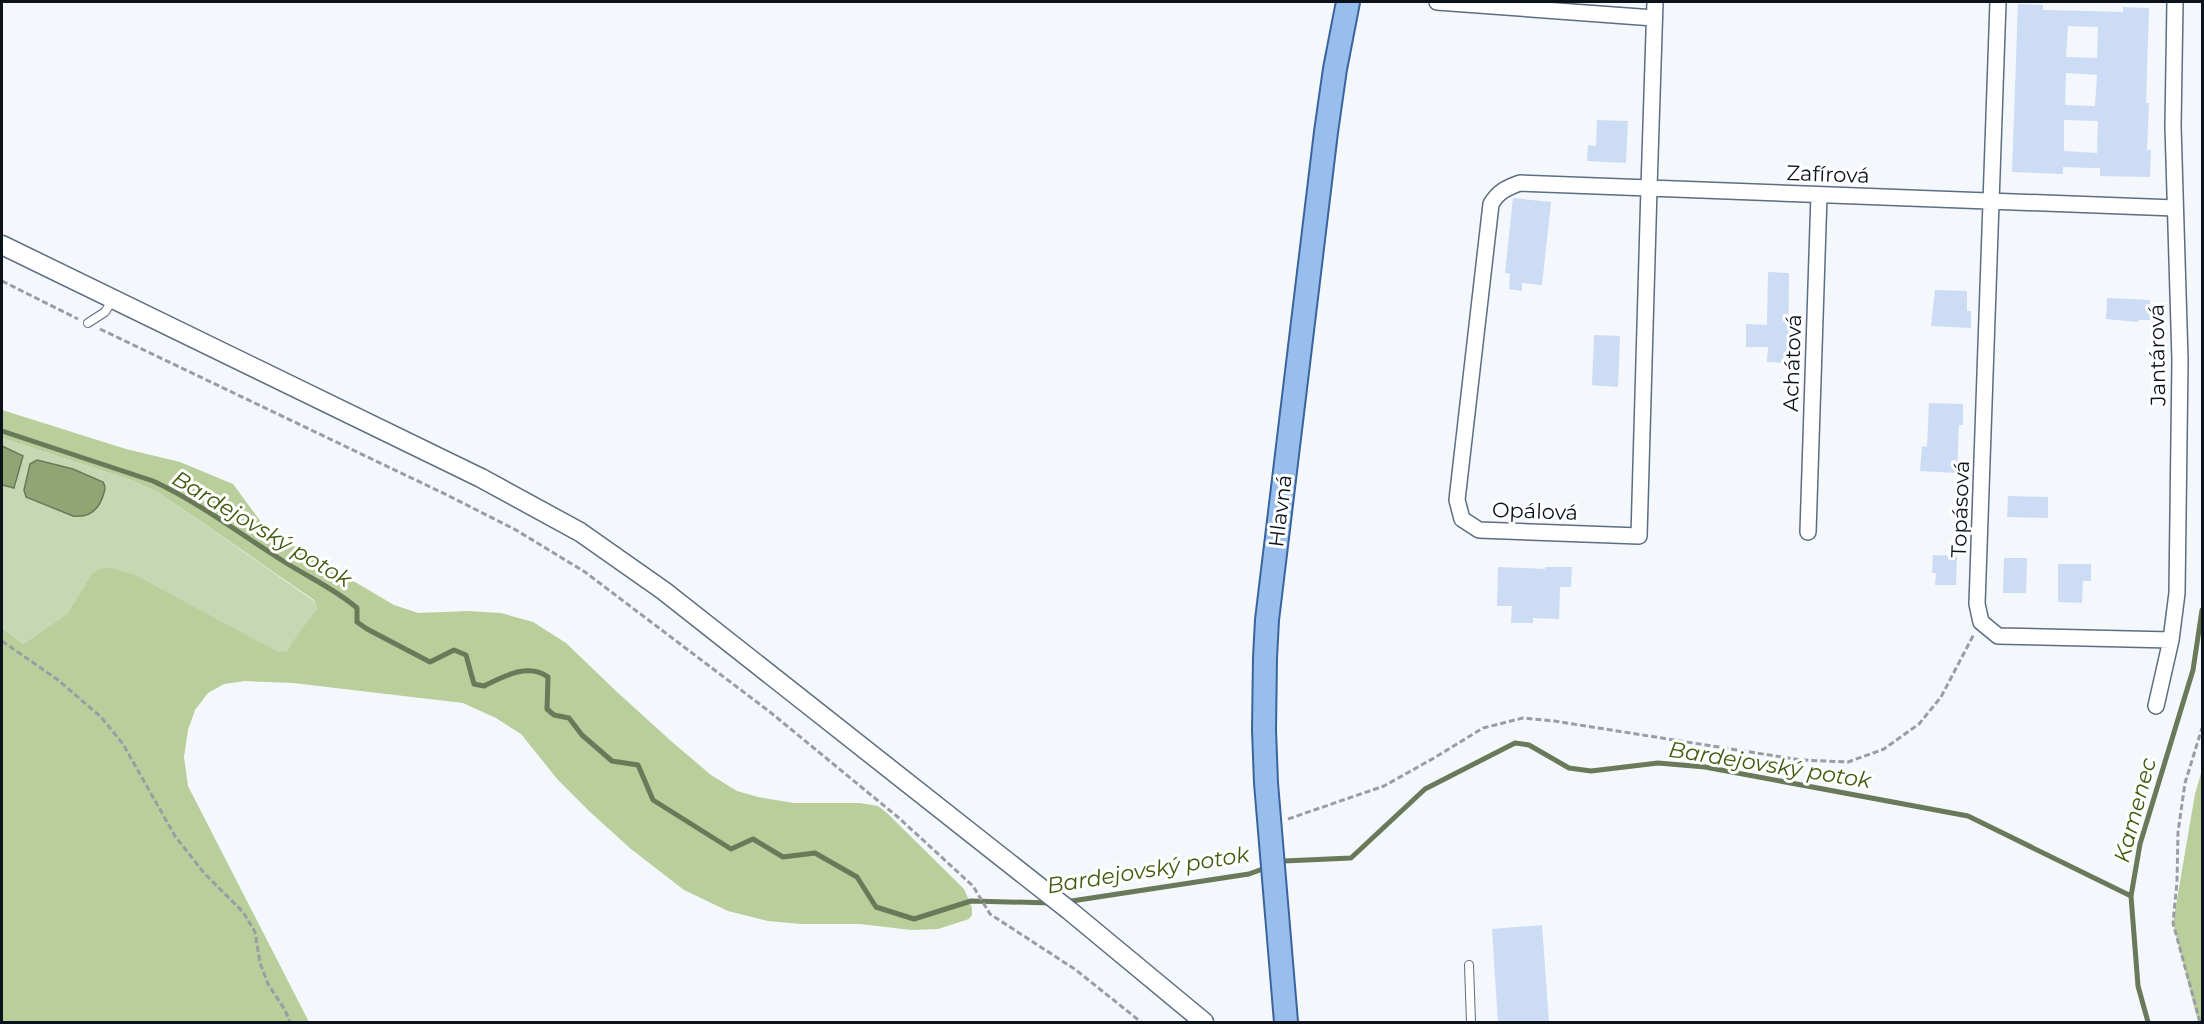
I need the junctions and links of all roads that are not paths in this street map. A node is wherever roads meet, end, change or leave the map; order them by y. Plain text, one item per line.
1 (1348, 2) edge
2 (1437, 2) edge
3 (1654, 2) edge
4 (1998, 2) edge
5 (2175, 2) edge
6 (1654, 18) junction
7 (1649, 188) junction
8 (1819, 195) junction
9 (1992, 202) junction
10 (2175, 208) junction
11 (2, 245) edge
12 (113, 299) junction
13 (88, 323) road end
14 (1808, 532) dead end
15 (2171, 640) junction
16 (2156, 706) dead end
17 (1469, 965) dead end
18 (1204, 1023) edge
19 (1286, 1023) edge
20 (1471, 1023) edge

1 - 19 main road, Hlavná
2 - 6 street
3 - 6 street
4 - 9 street
5 - 10 street, Jantárová
6 - 7 street
7 - 7 street, Opálová
7 - 8 street, Zafírová
8 - 9 street, Zafírová
8 - 14 street, Achátová
9 - 10 street, Zafírová
9 - 15 street, Topásová
10 - 15 street, Jantárová
11 - 12 street
12 - 13 lane
12 - 18 street
15 - 16 street, Jantárová
17 - 20 lane

